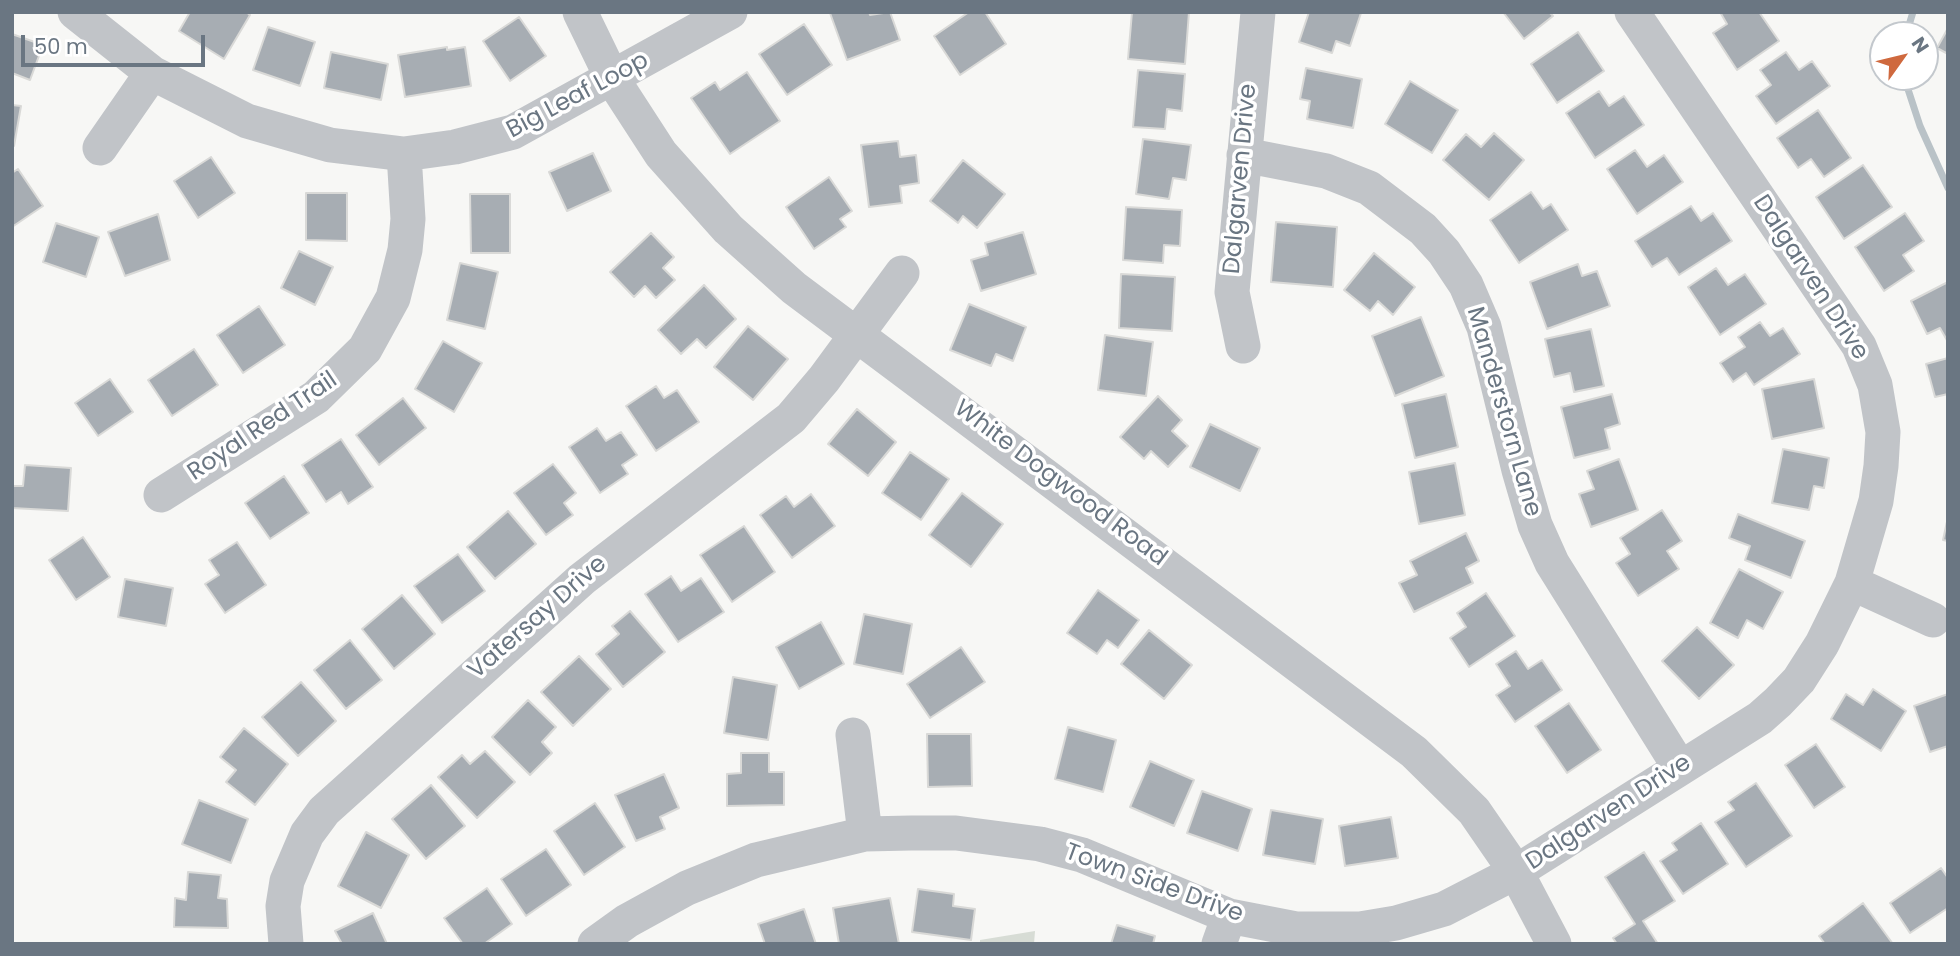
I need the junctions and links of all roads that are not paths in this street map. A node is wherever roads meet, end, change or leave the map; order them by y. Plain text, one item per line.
1 (75, 12) edge
2 (580, 12) edge
3 (730, 12) edge
4 (1258, 12) edge
5 (1632, 12) edge
6 (152, 73) junction
7 (613, 80) junction
8 (100, 148) dead end
9 (404, 154) junction
10 (1244, 155) junction
11 (902, 273) dead end
12 (856, 332) junction
13 (1243, 346) dead end
14 (161, 495) dead end
15 (1852, 583) junction
16 (1933, 621) dead end
17 (853, 735) dead end
18 (1680, 768) junction
19 (865, 834) junction
20 (1516, 872) junction
21 (1224, 930) edge
22 (285, 944) edge
23 (594, 944) edge
24 (1554, 944) edge

1 - 6 street, Big Leaf Loop
2 - 7 street, White Dogwood Road
3 - 7 street, Big Leaf Loop
4 - 10 street, Dalgarven Drive
5 - 15 street, Dalgarven Drive
6 - 8 street
6 - 9 street, Big Leaf Loop
7 - 9 street, Big Leaf Loop
7 - 12 street, White Dogwood Road
9 - 14 street, Royal Red Trail
10 - 13 street, Dalgarven Drive
10 - 18 street, Manderstorn Lane
11 - 12 street, Vatersay Drive
12 - 20 street, White Dogwood Road
12 - 22 street, Vatersay Drive
15 - 16 street
15 - 18 street, Dalgarven Drive
17 - 19 street
18 - 20 street, Dalgarven Drive
19 - 21 street, Town Side Drive
19 - 23 street, Town Side Drive
20 - 21 street, Town Side Drive
20 - 24 street, White Dogwood Road

